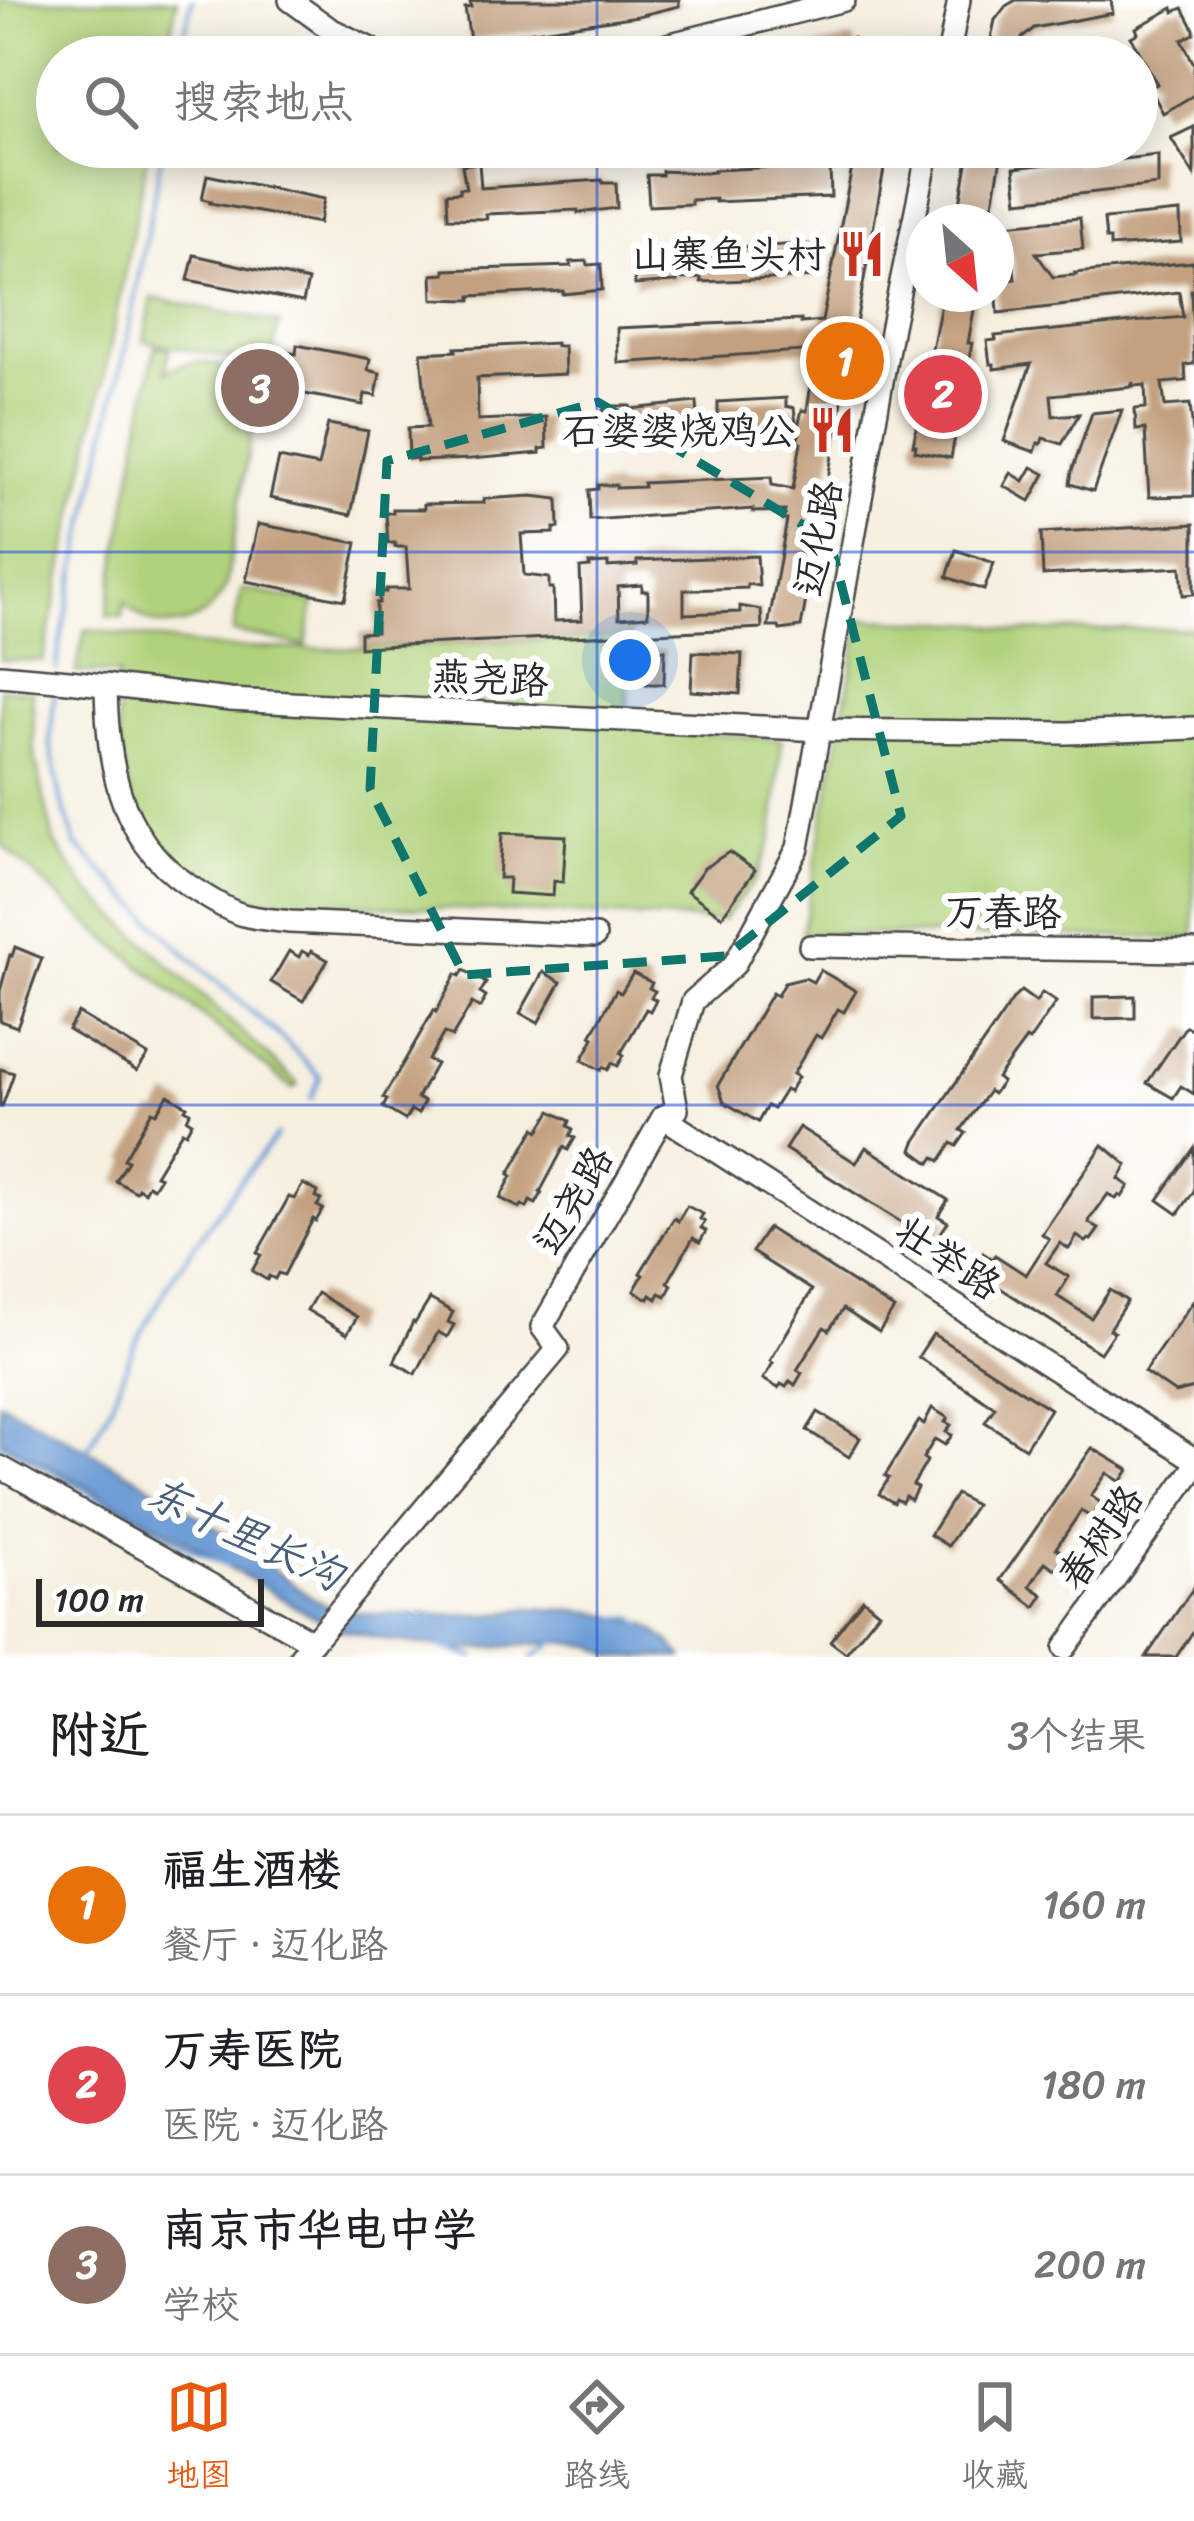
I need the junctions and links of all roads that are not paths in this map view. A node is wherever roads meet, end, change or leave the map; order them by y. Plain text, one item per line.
1 (290, 0) edge
2 (844, 0) edge
3 (959, 0) edge
4 (344, 36) edge
5 (702, 36) edge
6 (951, 36) edge
7 (925, 168) edge
8 (0, 675) edge
9 (106, 685) junction
10 (1194, 728) edge
11 (820, 730) junction
12 (596, 936) dead end
13 (810, 946) dead end
14 (1194, 952) edge
15 (663, 1117) junction
16 (1194, 1464) edge
17 (0, 1467) edge
18 (310, 1645) edge
19 (1065, 1648) dead end

1 - 4 street
2 - 5 street
3 - 6 street
7 - 11 street, 迈化路
8 - 9 street, 燕尧路
9 - 11 street, 燕尧路
9 - 12 street
10 - 11 street, 燕尧路
11 - 15 street, 迈尧路
13 - 14 street, 万春路
15 - 16 street, 壮举路
15 - 18 street, 迈尧路
16 - 19 street, 春树路
17 - 18 street

